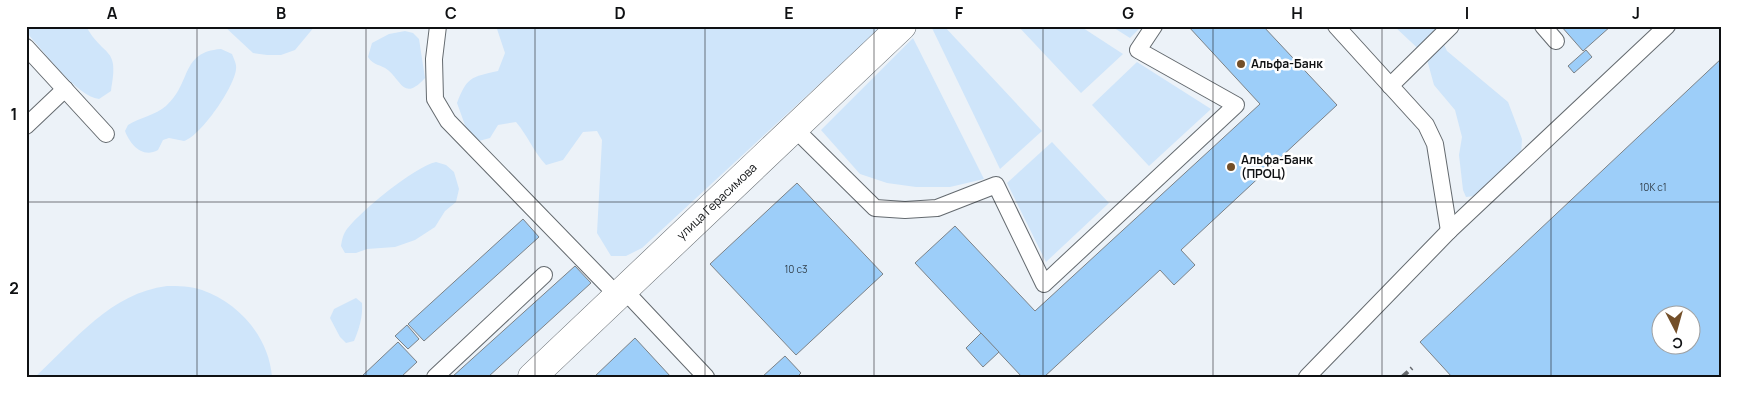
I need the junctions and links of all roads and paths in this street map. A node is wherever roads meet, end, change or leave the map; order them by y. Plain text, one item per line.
1 (438, 26) edge
2 (902, 26) edge
3 (1154, 26) edge
4 (1336, 26) edge
5 (1452, 26) edge
6 (1543, 26) edge
7 (1667, 26) edge
8 (1556, 41) dead end
9 (26, 47) edge
10 (1390, 86) junction
11 (65, 89) junction
12 (26, 126) edge
13 (794, 128) junction
14 (106, 134) dead end
15 (1449, 231) junction
16 (544, 275) dead end
17 (621, 293) junction
18 (435, 377) edge
19 (532, 377) edge
20 (706, 377) edge
21 (1307, 377) edge

1 - 17 lane
2 - 13 street, улица Герасимова
3 - 13 lane
4 - 10 lane
5 - 10 lane
6 - 8 lane
7 - 15 lane
9 - 11 lane
10 - 15 lane
11 - 12 lane
11 - 14 lane
13 - 17 street, улица Герасимова
15 - 21 lane
16 - 18 lane
17 - 19 street, улица Герасимова
17 - 20 lane

